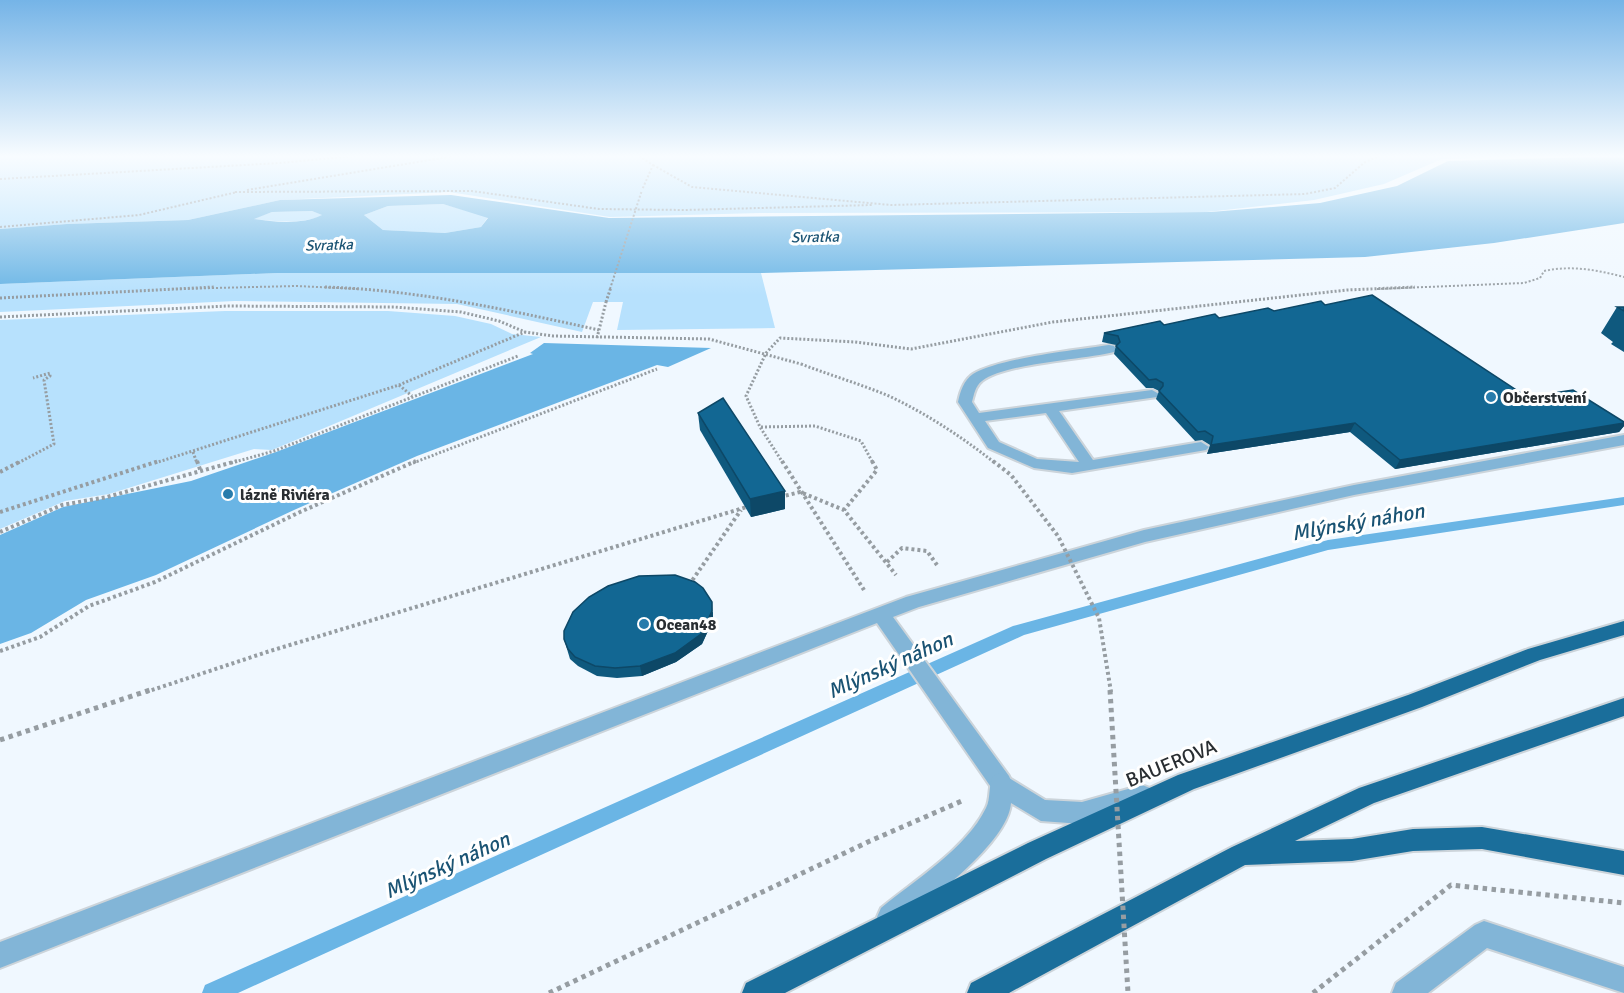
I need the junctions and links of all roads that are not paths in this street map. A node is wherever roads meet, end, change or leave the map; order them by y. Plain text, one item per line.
1 (1109, 349) dead end
2 (1152, 394) dead end
3 (1050, 408) junction
4 (975, 418) junction
5 (1624, 440) edge
6 (1201, 447) dead end
7 (1089, 465) junction
8 (880, 613) junction
9 (1624, 628) edge
10 (1624, 707) edge
11 (1186, 782) junction
12 (1001, 783) junction
13 (1241, 855) junction
14 (1624, 863) edge
15 (857, 944) junction
16 (0, 955) edge
17 (1624, 981) edge
18 (756, 993) edge
19 (981, 993) edge
20 (1406, 993) edge

1 - 4 street
2 - 3 street
3 - 4 street
3 - 7 street
4 - 7 street
5 - 8 street
6 - 7 street
8 - 12 street
8 - 16 street
9 - 11 highway, BAUEROVA
10 - 13 highway
11 - 12 street
11 - 15 highway, BAUEROVA
12 - 15 street
13 - 14 highway
13 - 19 highway
15 - 18 highway, BAUEROVA
17 - 20 street

